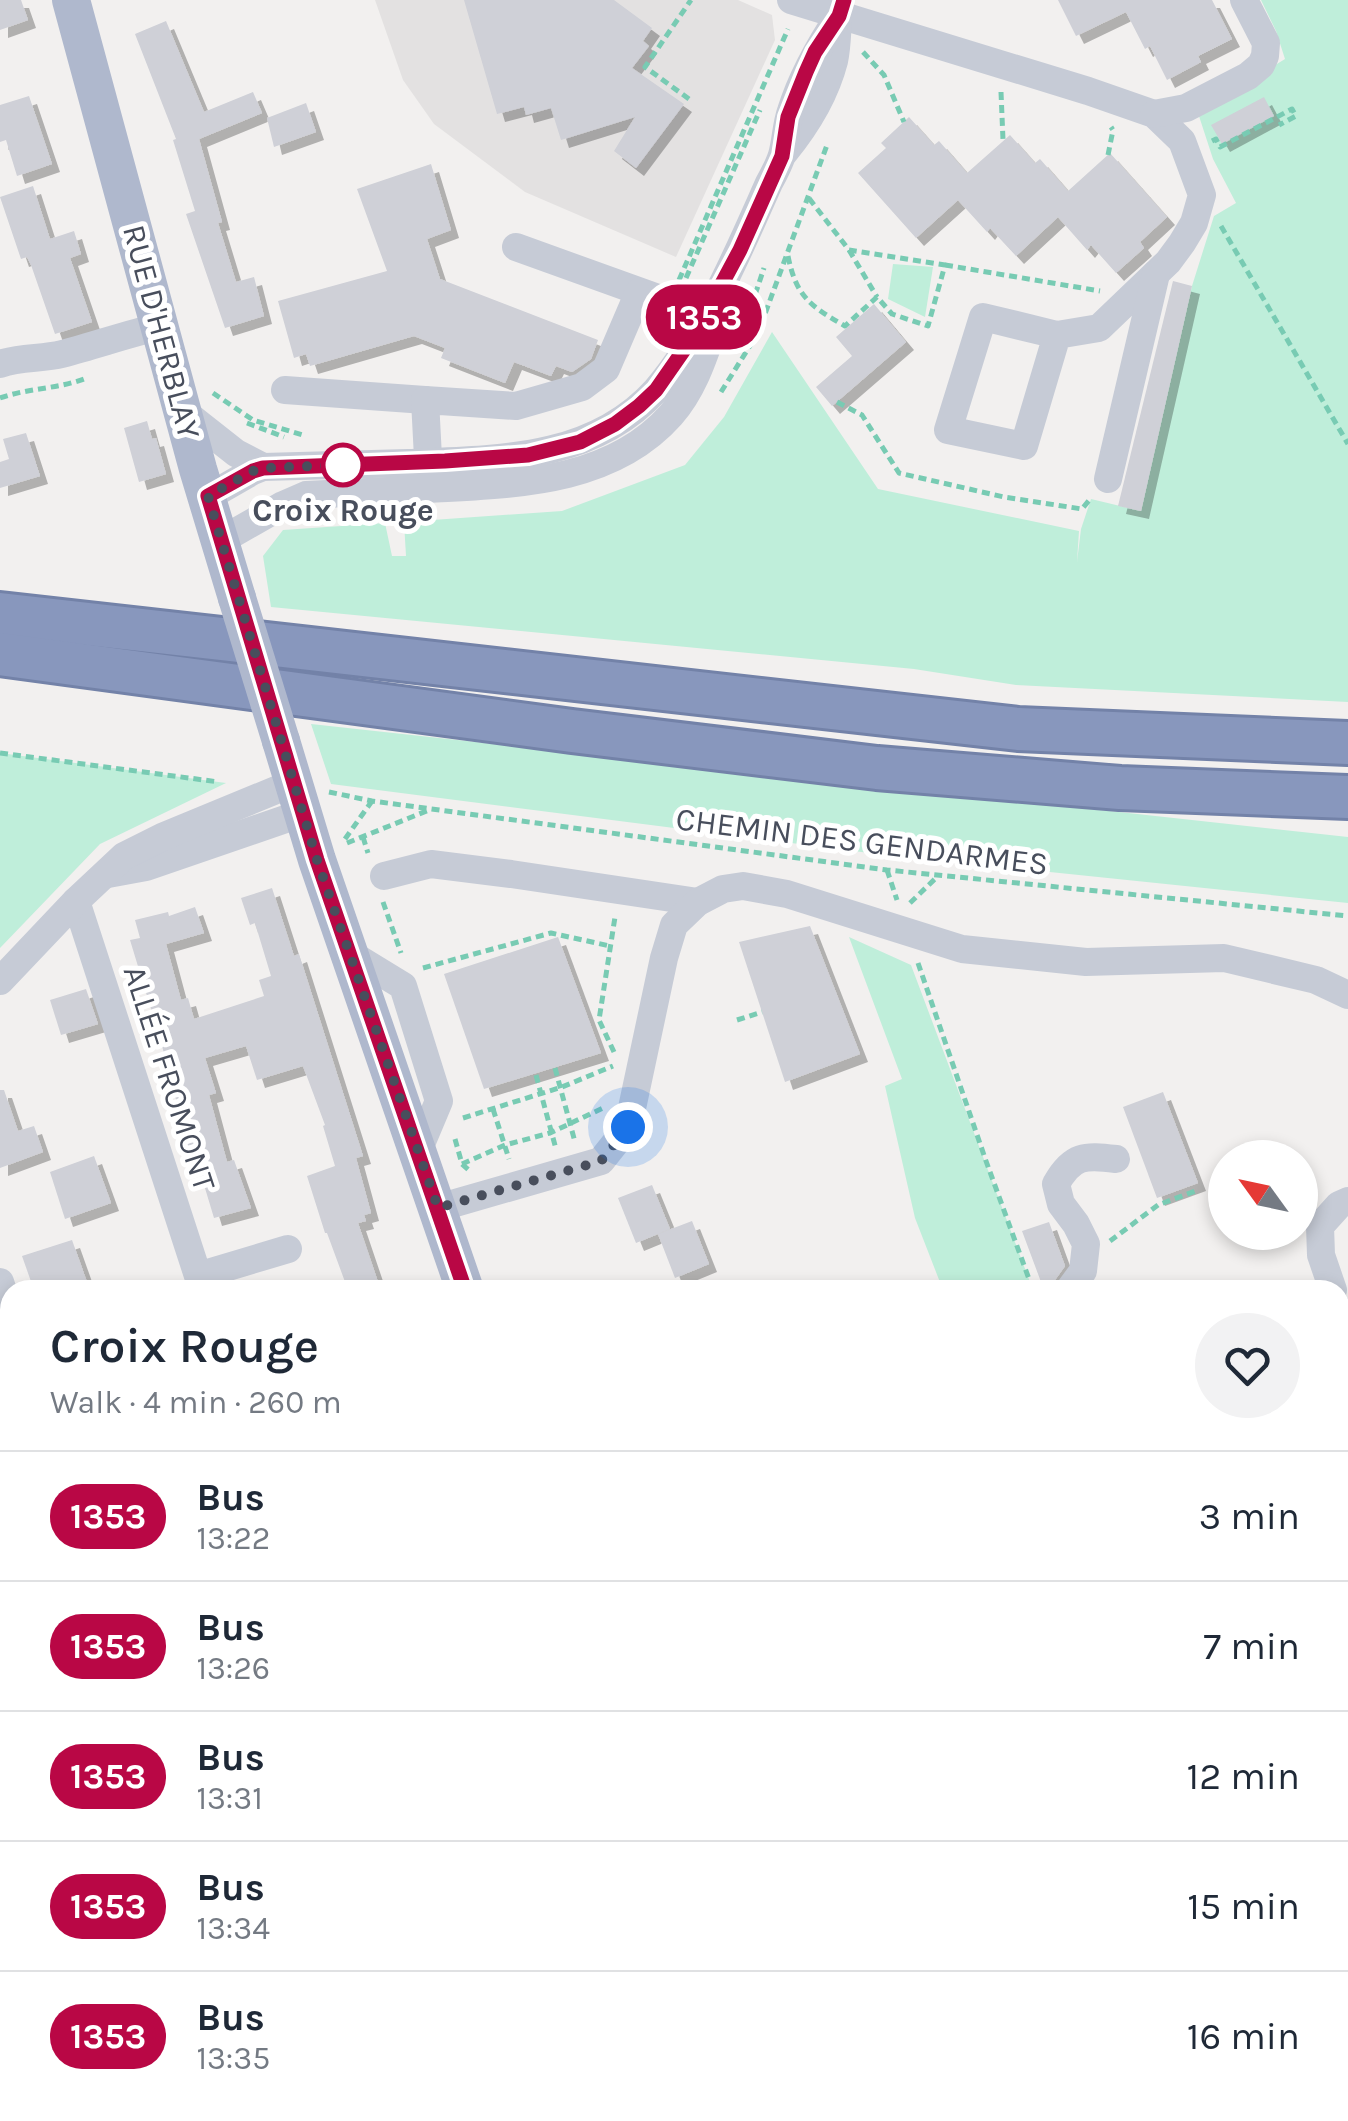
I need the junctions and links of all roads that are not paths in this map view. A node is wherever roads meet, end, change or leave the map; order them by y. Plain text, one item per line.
1 (71, 0) edge
2 (791, 0) edge
3 (1244, 0) edge
4 (842, 8) edge
5 (1154, 114) junction
6 (516, 247) dead end
7 (740, 250) junction
8 (1156, 274) junction
9 (639, 292) junction
10 (705, 315) junction
11 (161, 326) junction
12 (1057, 336) junction
13 (0, 364) edge
14 (285, 390) dead end
15 (425, 400) junction
16 (196, 406) junction
17 (263, 468) junction
18 (429, 475) junction
19 (1108, 479) road end
20 (208, 496) junction
21 (220, 541) junction
22 (0, 614) edge
23 (0, 654) edge
24 (1348, 743) edge
25 (306, 796) junction
26 (1348, 797) edge
27 (384, 876) dead end
28 (76, 901) junction
29 (698, 902) junction
30 (0, 982) edge
31 (1348, 994) edge
32 (1116, 1159) dead end
33 (1348, 1201) edge
34 (438, 1208) junction
35 (288, 1248) dead end
36 (199, 1280) edge
37 (208, 1280) edge
38 (462, 1280) edge
39 (1076, 1280) edge
40 (1330, 1280) edge

1 - 11 main road, RUE D'HERBLAY
2 - 4 street
3 - 5 street
4 - 5 street
4 - 7 street
5 - 8 street
6 - 9 street
7 - 10 street
7 - 18 street
8 - 12 street
8 - 19 street
9 - 10 street
9 - 15 street
10 - 18 street
11 - 13 street
11 - 16 main road, RUE D'HERBLAY
12 - 12 street
14 - 15 street
15 - 18 street
16 - 17 street
16 - 20 main road, RUE D'HERBLAY
17 - 18 street
17 - 20 street
18 - 21 street
20 - 21 main road, RUE D'HERBLAY
21 - 25 main road, RUE D'HERBLAY, bridge
22 - 24 highway
23 - 26 highway
25 - 28 street
25 - 34 main road, RUE D'HERBLAY
27 - 29 street
28 - 30 street
28 - 36 street, ALLÉE FROMONT
29 - 31 street
29 - 34 street
32 - 39 street
33 - 40 street
34 - 38 main road, RUE D'HERBLAY
35 - 37 street, ALLÉE FROMONT

